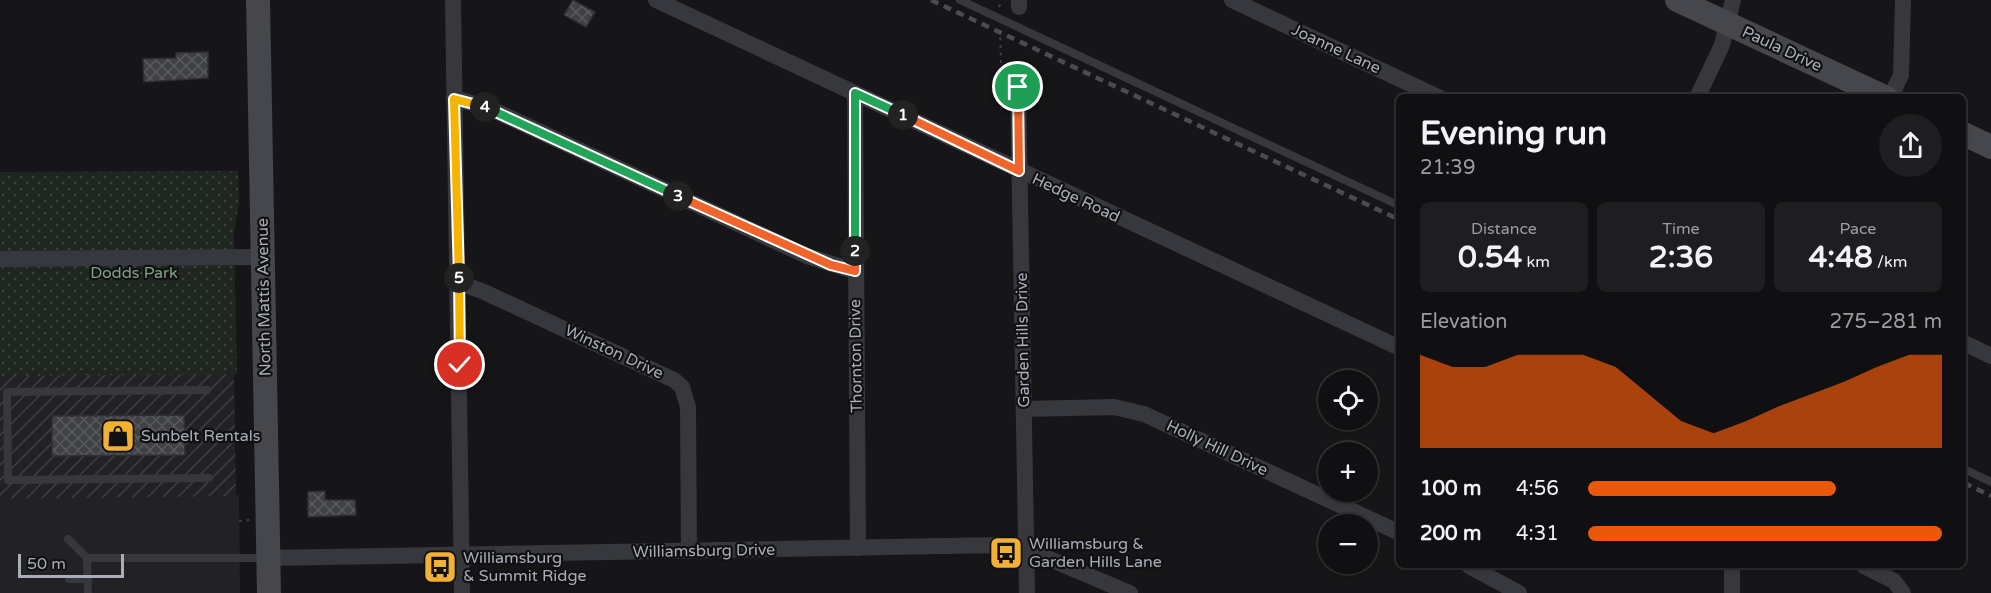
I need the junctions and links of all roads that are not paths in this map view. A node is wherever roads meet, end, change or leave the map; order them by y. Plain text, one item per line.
1 (258, 0) edge
2 (453, 0) edge
3 (656, 0) edge
4 (960, 0) edge
5 (1232, 0) edge
6 (1677, 0) edge
7 (1732, 0) edge
8 (1903, 0) edge
9 (1728, 24) junction
10 (1018, 90) road end
11 (855, 93) junction
12 (1432, 94) edge
13 (1699, 94) edge
14 (1880, 94) edge
15 (1891, 94) edge
16 (454, 99) junction
17 (1966, 135) edge
18 (1991, 147) edge
19 (1019, 171) junction
20 (1396, 204) edge
21 (263, 257) junction
22 (0, 259) edge
23 (855, 271) junction
24 (459, 283) junction
25 (1966, 344) edge
26 (1396, 346) edge
27 (1991, 356) edge
28 (207, 390) dead end
29 (1024, 409) junction
30 (1966, 470) edge
31 (209, 478) dead end
32 (1991, 482) edge
33 (1396, 531) edge
34 (68, 539) dead end
35 (858, 548) junction
36 (1026, 549) junction
37 (689, 551) junction
38 (462, 554) junction
39 (87, 558) junction
40 (268, 558) junction
41 (1473, 568) edge
42 (1732, 568) edge
43 (1868, 568) edge
44 (69, 579) dead end
45 (88, 579) junction
46 (88, 593) edge
47 (269, 593) edge
48 (462, 593) edge
49 (1027, 593) edge
50 (1130, 593) edge
51 (1519, 593) edge
52 (1732, 593) edge
53 (1902, 593) edge

1 - 21 main road, North Mattis Avenue
2 - 16 street
3 - 11 street, Hedge Road
4 - 20 lane
5 - 12 street, Joanne Lane
6 - 9 main road, Paula Drive
7 - 9 street
8 - 15 street
9 - 13 street
9 - 14 main road, Paula Drive
10 - 19 street, Garden Hills Drive
11 - 19 street, Hedge Road
11 - 23 street, Thornton Drive
16 - 23 street
16 - 24 street
17 - 18 main road
19 - 26 street, Hedge Road
19 - 29 street, Garden Hills Drive
21 - 22 street
21 - 40 main road, North Mattis Avenue
23 - 35 street, Thornton Drive
24 - 37 street, Winston Drive
24 - 38 street
25 - 27 street
28 - 31 lane
29 - 33 street, Holly Hill Drive
29 - 36 street, Garden Hills Drive
30 - 32 lane
34 - 39 lane
35 - 36 street, Williamsburg Drive
35 - 37 street, Williamsburg Drive
36 - 49 street, Garden Hills Drive
36 - 50 street, Williamsburg Drive
37 - 38 street, Williamsburg Drive
38 - 40 street, Williamsburg Drive
38 - 48 street
39 - 40 lane
39 - 45 lane
40 - 47 main road, North Mattis Avenue
41 - 51 street
42 - 52 street
43 - 53 street
44 - 45 lane
45 - 46 lane

